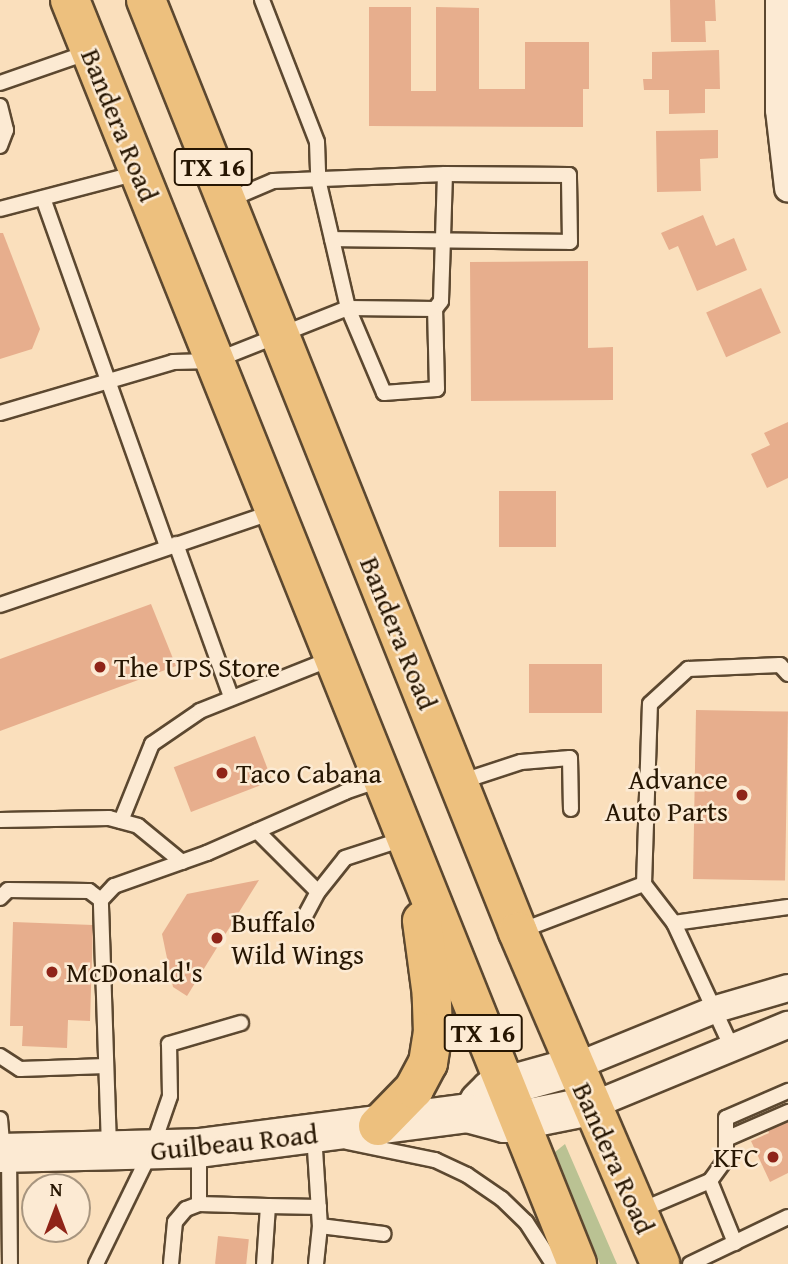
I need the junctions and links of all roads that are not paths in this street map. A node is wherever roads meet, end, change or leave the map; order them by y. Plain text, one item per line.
1 (70, 0) edge
2 (146, 0) edge
3 (262, 0) edge
4 (779, 0) edge
5 (90, 51) junction
6 (0, 83) edge
7 (0, 106) edge
8 (0, 146) edge
9 (138, 172) junction
10 (446, 174) junction
11 (318, 179) junction
12 (788, 188) edge
13 (43, 198) junction
14 (226, 201) junction
15 (0, 209) edge
16 (332, 239) junction
17 (444, 240) junction
18 (348, 308) junction
19 (435, 309) junction
20 (280, 334) junction
21 (214, 361) junction
22 (108, 379) junction
23 (0, 413) edge
24 (275, 512) junction
25 (171, 545) junction
26 (0, 605) edge
27 (333, 658) junction
28 (788, 674) edge
29 (231, 697) junction
30 (382, 779) junction
31 (458, 782) junction
32 (571, 808) dead end
33 (0, 820) edge
34 (121, 821) junction
35 (257, 831) junction
36 (407, 842) junction
37 (182, 862) junction
38 (644, 884) junction
39 (318, 892) junction
40 (0, 898) edge
41 (101, 900) junction
42 (788, 906) edge
43 (304, 918) dead end
44 (674, 923) junction
45 (518, 932) junction
46 (788, 988) edge
47 (716, 1009) junction
48 (242, 1023) dead end
49 (788, 1025) edge
50 (732, 1048) junction
51 (0, 1056) edge
52 (106, 1066) junction
53 (574, 1068) junction
54 (788, 1091) edge
55 (512, 1103) junction
56 (591, 1106) junction
57 (788, 1112) edge
58 (378, 1126) junction
59 (314, 1134) junction
60 (726, 1139) junction
61 (3, 1145) edge
62 (199, 1148) junction
63 (152, 1151) junction
64 (109, 1152) junction
65 (710, 1181) junction
66 (199, 1204) junction
67 (268, 1206) junction
68 (319, 1207) junction
69 (638, 1211) junction
70 (788, 1217) edge
71 (10, 1219) junction
72 (267, 1225) junction
73 (320, 1226) junction
74 (384, 1234) dead end
75 (0, 1237) edge
76 (735, 1243) junction
77 (10, 1264) edge
78 (96, 1264) edge
79 (171, 1264) edge
80 (255, 1264) edge
81 (264, 1264) edge
82 (316, 1264) edge
83 (553, 1264) edge
84 (577, 1264) edge
85 (660, 1264) edge
86 (690, 1264) edge

1 - 5 main road, Bandera Road / TX 16
2 - 14 main road, Bandera Road / TX 16
3 - 11 lane
4 - 12 street
5 - 6 lane
5 - 9 main road, Bandera Road / TX 16
7 - 8 lane
9 - 13 lane
9 - 21 main road, Bandera Road / TX 16
10 - 11 lane
10 - 17 lane
10 - 17 lane
11 - 14 lane
11 - 16 lane
13 - 15 lane
13 - 22 lane
14 - 20 main road, Bandera Road / TX 16
16 - 17 lane
16 - 18 lane
17 - 19 lane
18 - 19 lane
18 - 19 lane
18 - 20 lane
20 - 21 lane
20 - 31 main road, Bandera Road / TX 16
21 - 22 lane
21 - 24 main road, Bandera Road / TX 16
22 - 23 lane
22 - 25 lane
24 - 25 lane
24 - 27 main road, Bandera Road / TX 16
25 - 26 lane
25 - 29 lane
27 - 29 lane
27 - 30 main road, Bandera Road / TX 16
28 - 38 lane
29 - 34 lane
30 - 35 lane
30 - 36 main road, Bandera Road / TX 16
31 - 32 lane
31 - 45 main road, Bandera Road / TX 16
33 - 34 lane
34 - 37 lane
35 - 37 lane
35 - 39 lane
36 - 39 lane
36 - 55 main road, Bandera Road / TX 16
36 - 58 main road
37 - 41 lane
38 - 44 lane
38 - 45 lane
39 - 43 lane
40 - 41 lane
41 - 52 lane
42 - 44 lane
44 - 47 lane
45 - 53 main road, Bandera Road / TX 16
46 - 47 street
47 - 50 lane
47 - 53 street
48 - 63 lane
49 - 50 street
50 - 56 street
51 - 52 lane
52 - 64 lane
53 - 55 main road
53 - 56 main road, Bandera Road / TX 16
54 - 60 lane
55 - 56 main road
55 - 58 main road, Guilbeau Road
55 - 84 main road, Bandera Road / TX 16
56 - 69 main road, Bandera Road / TX 16
57 - 60 lane
58 - 59 main road, Guilbeau Road
59 - 62 main road, Guilbeau Road
59 - 68 lane
59 - 83 lane
60 - 65 lane
61 - 64 main road, Guilbeau Road
61 - 71 lane
62 - 63 main road, Guilbeau Road
62 - 66 lane
63 - 64 main road, Guilbeau Road
63 - 78 lane
65 - 69 lane
65 - 76 lane
66 - 67 lane
66 - 79 lane
67 - 68 lane
67 - 72 lane
68 - 73 lane
69 - 85 main road, Bandera Road / TX 16
70 - 76 lane
71 - 75 lane
71 - 77 lane
72 - 80 lane
72 - 81 lane
73 - 74 lane
73 - 82 lane
76 - 86 lane

